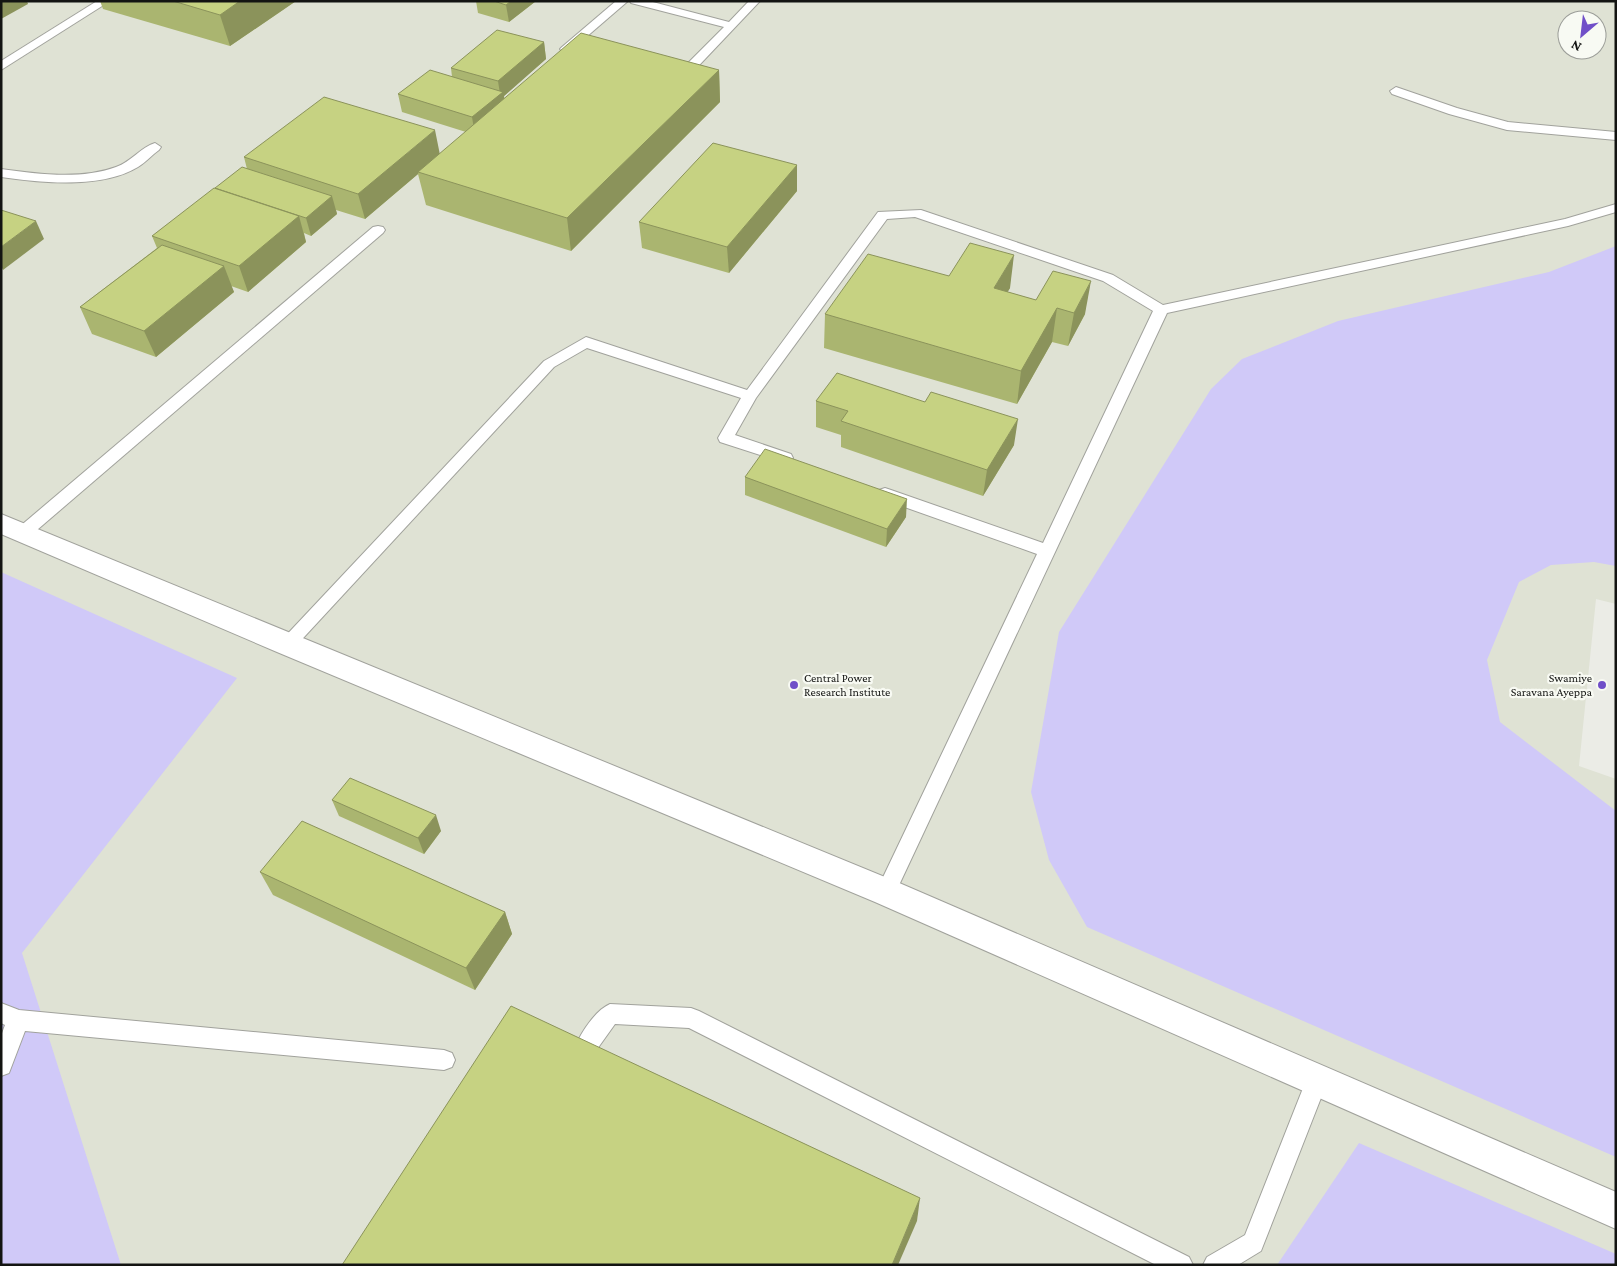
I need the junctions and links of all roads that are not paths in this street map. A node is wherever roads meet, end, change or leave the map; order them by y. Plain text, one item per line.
1 (105, 1) edge
2 (623, 1) edge
3 (635, 1) edge
4 (756, 1) edge
5 (732, 26) junction
6 (555, 59) edge
7 (1, 66) edge
8 (683, 75) edge
9 (1396, 91) dead end
10 (1616, 136) edge
11 (155, 147) dead end
12 (1, 173) edge
13 (1616, 208) edge
14 (378, 230) dead end
15 (1161, 310) junction
16 (750, 396) junction
17 (800, 464) edge
18 (873, 490) edge
19 (12, 527) edge
20 (1047, 551) junction
21 (287, 644) junction
22 (886, 892) junction
23 (10, 1016) edge
24 (587, 1045) edge
25 (444, 1060) dead end
26 (1, 1066) edge
27 (1317, 1080) junction
28 (1616, 1211) edge
29 (1181, 1265) edge
30 (1215, 1265) edge

1 - 7 lane
2 - 6 lane
3 - 5 lane
4 - 5 lane
5 - 8 lane
9 - 10 lane
11 - 12 lane
13 - 15 lane
14 - 19 lane
15 - 16 lane
15 - 20 lane
16 - 17 lane
16 - 21 lane
18 - 20 lane
19 - 21 street
20 - 22 lane
21 - 22 street
22 - 27 street
23 - 25 lane
23 - 26 lane
24 - 29 lane
27 - 28 street
27 - 30 lane

